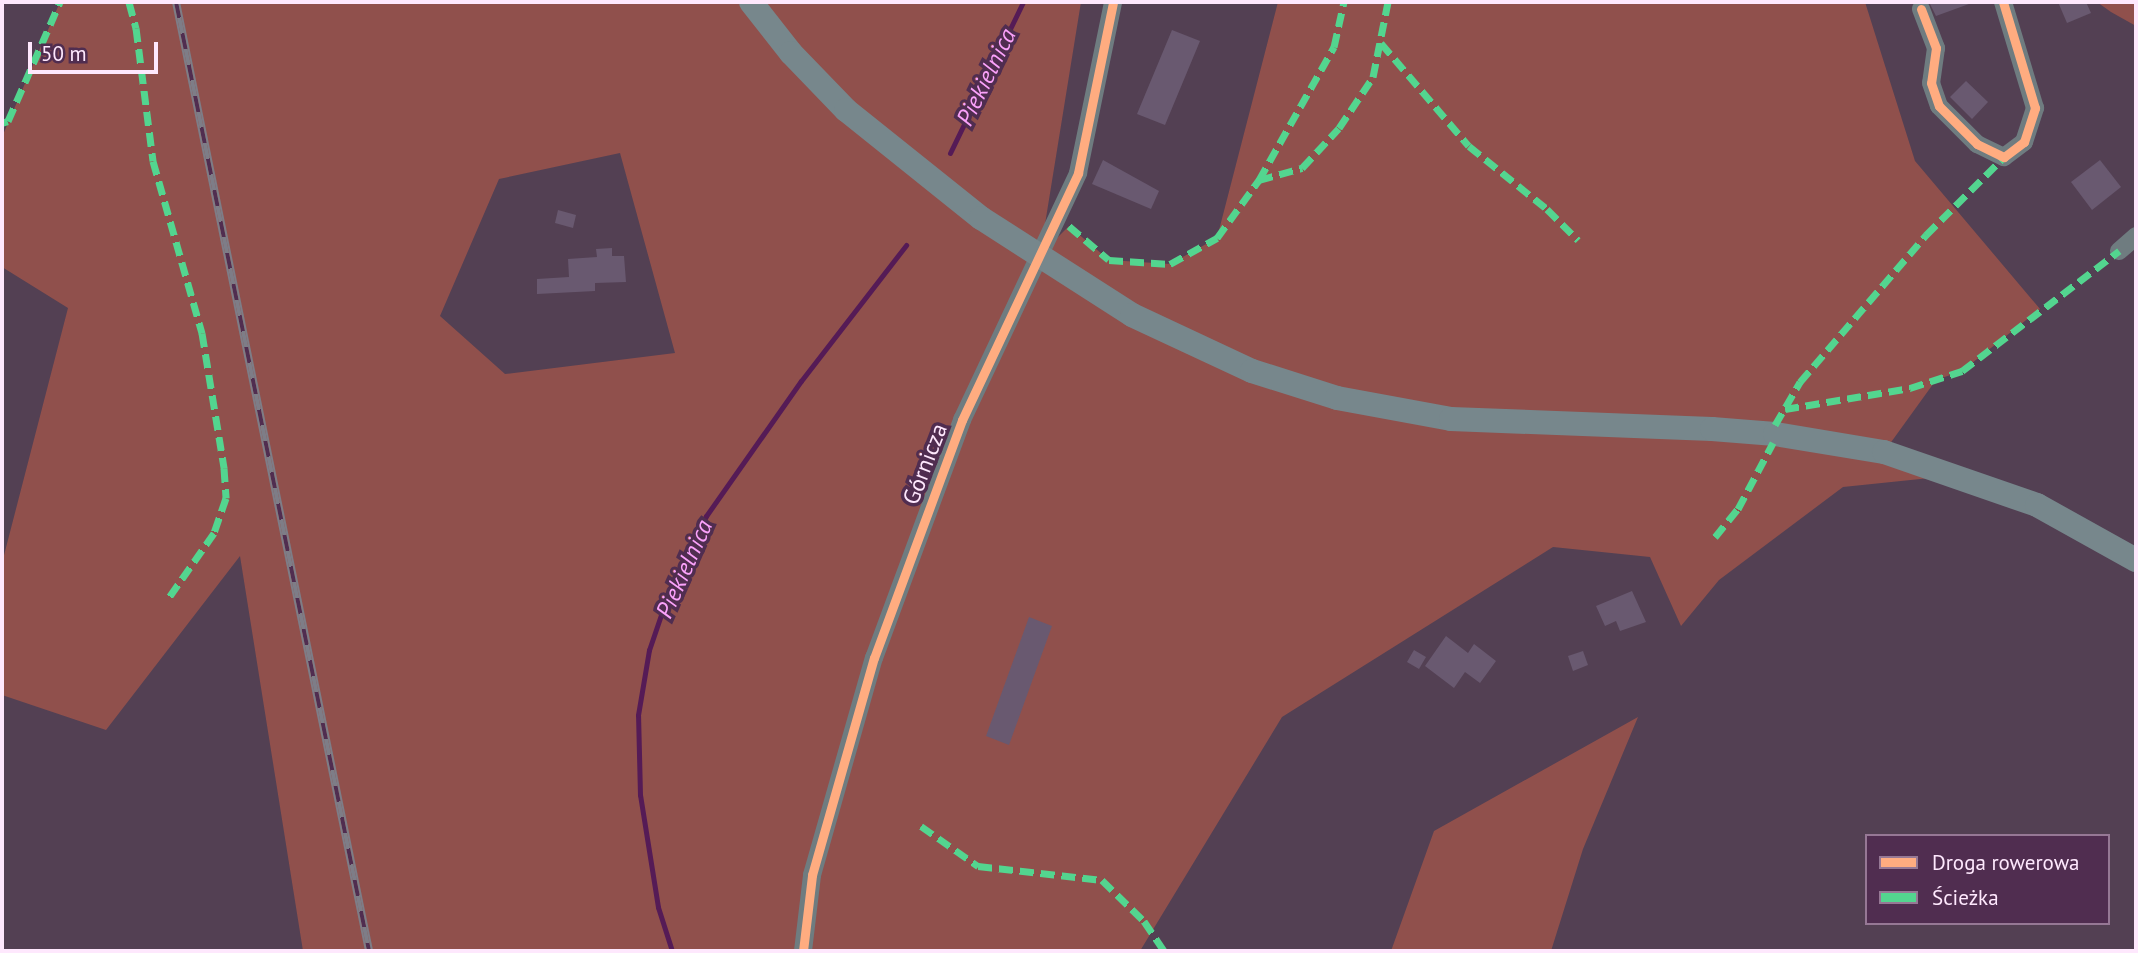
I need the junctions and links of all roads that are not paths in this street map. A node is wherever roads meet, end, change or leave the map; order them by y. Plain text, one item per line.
1 (751, 2) edge
2 (1113, 2) edge
3 (2003, 2) edge
4 (1921, 9) dead end
5 (2136, 236) edge
6 (2119, 251) dead end
7 (1040, 257) junction
8 (2136, 560) edge
9 (803, 951) edge

1 - 7 main road
2 - 7 street, Górnicza
3 - 4 street
5 - 6 street
7 - 8 main road
7 - 9 street, Górnicza

